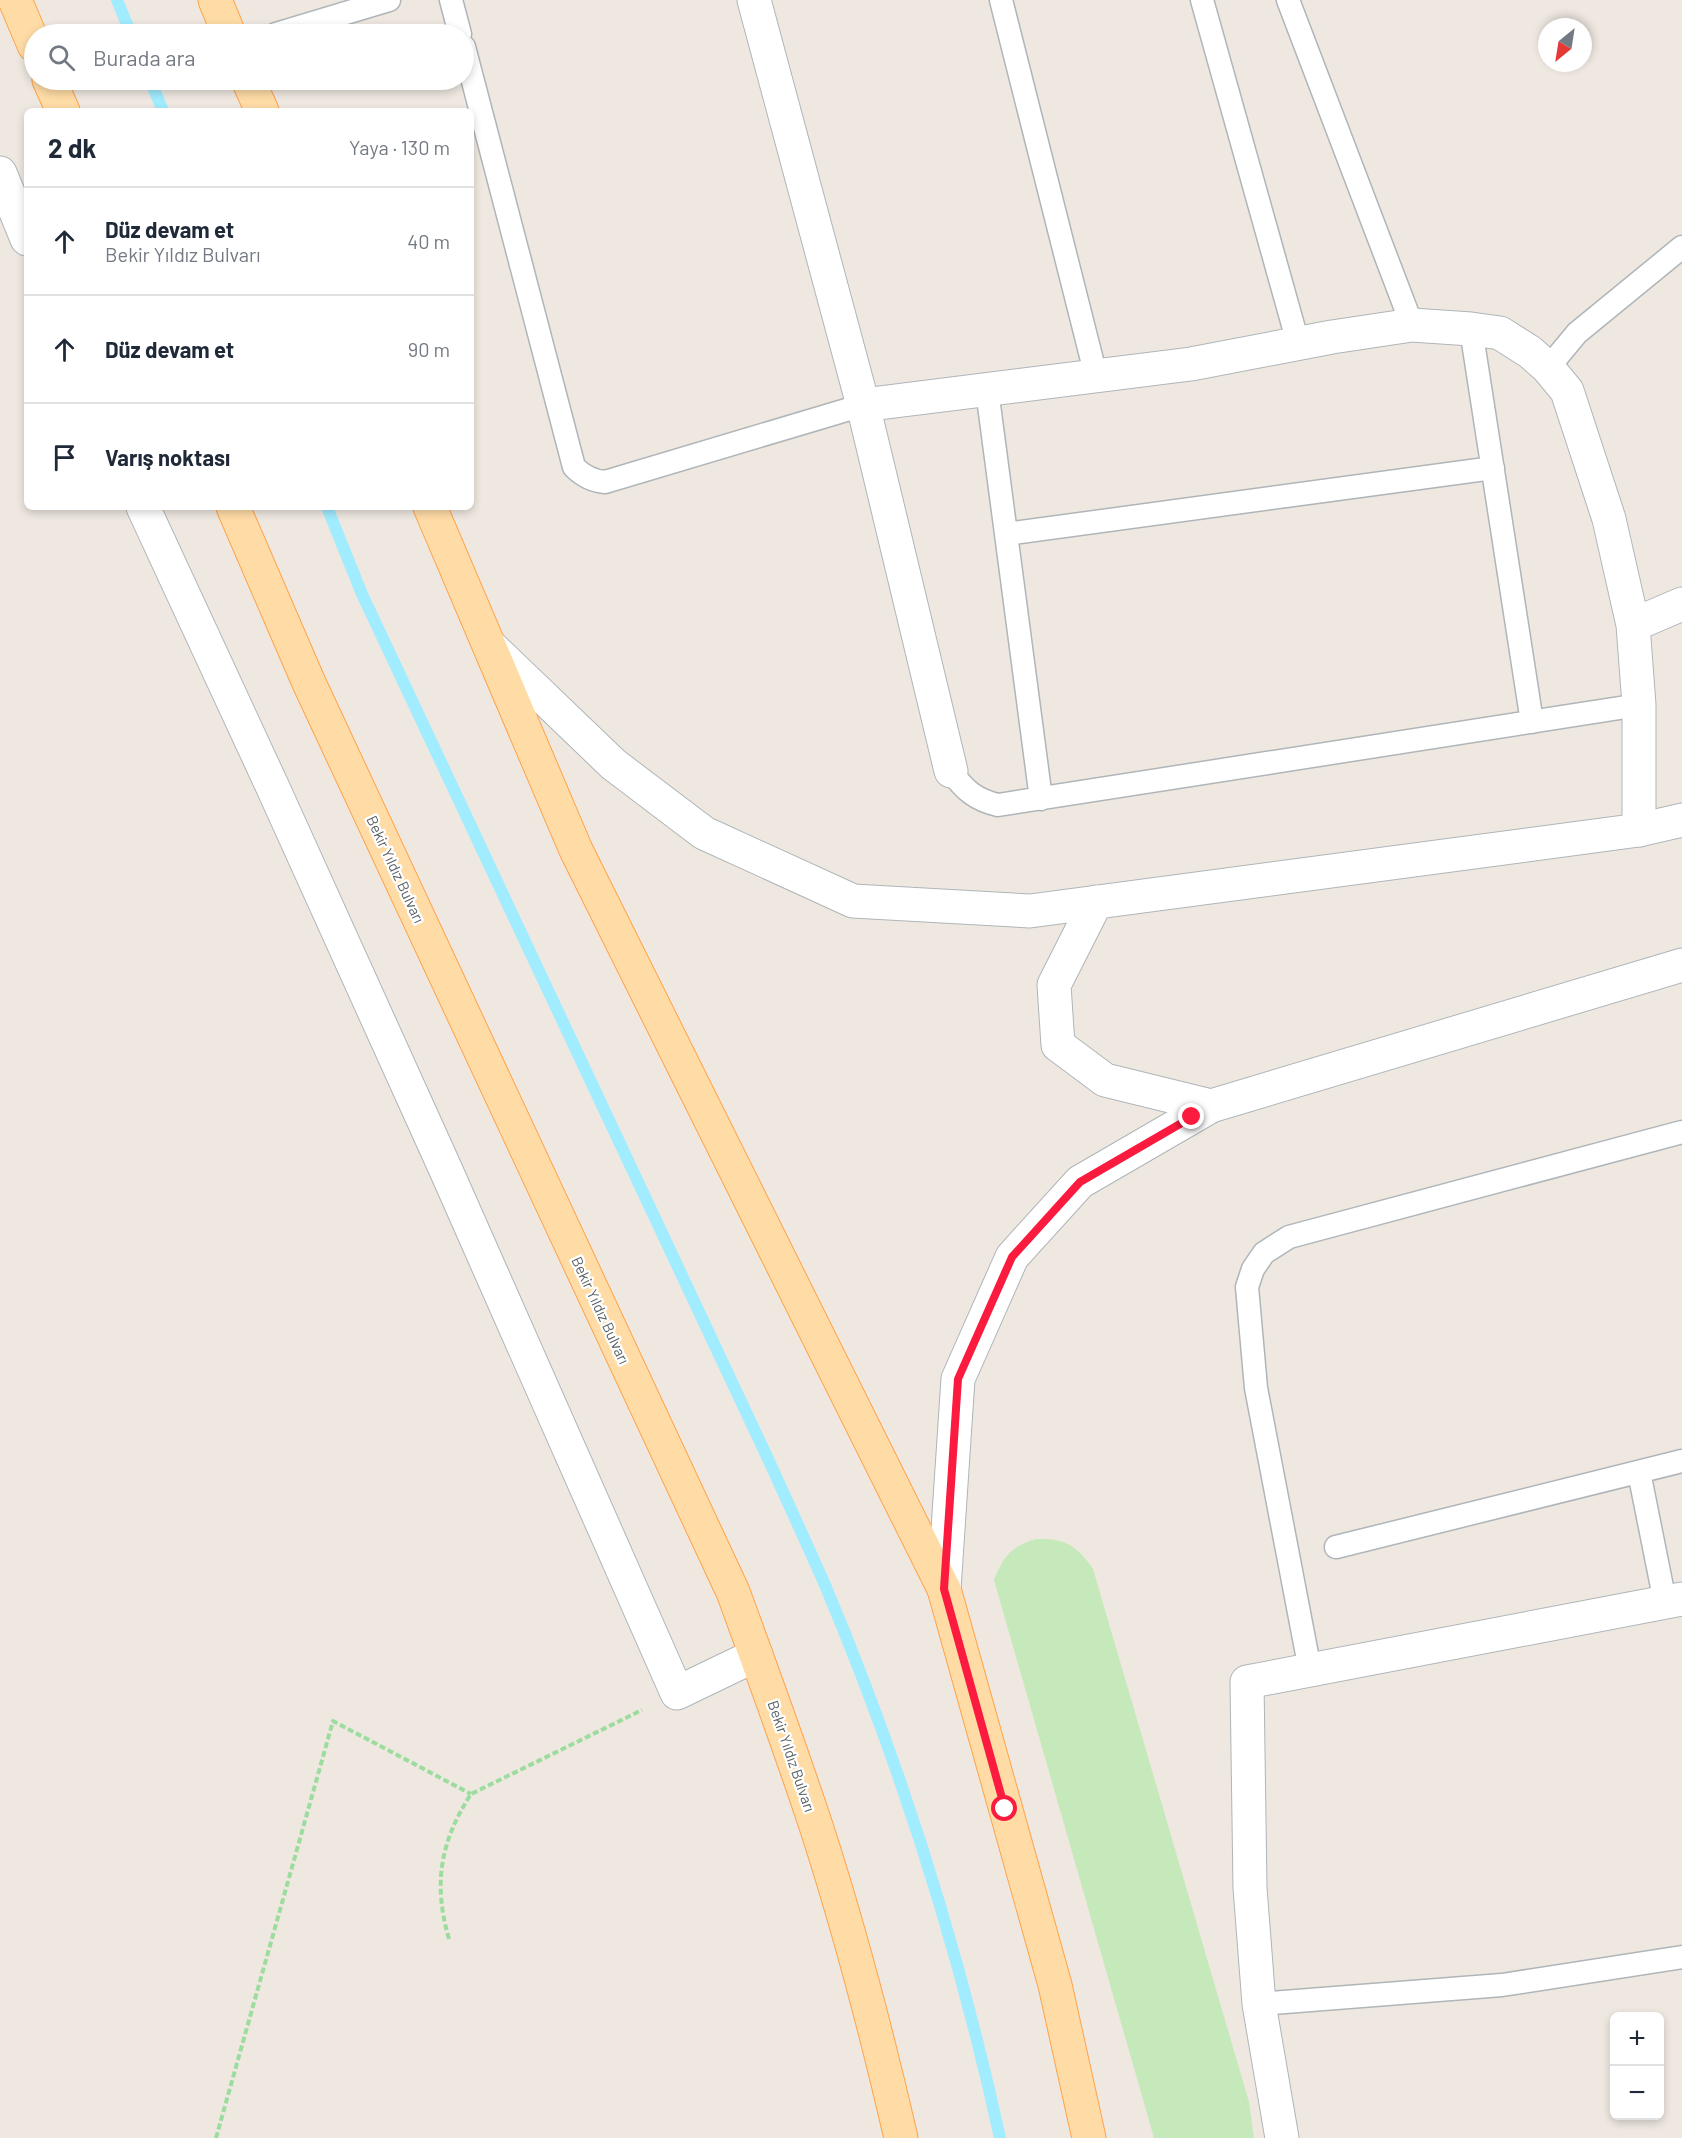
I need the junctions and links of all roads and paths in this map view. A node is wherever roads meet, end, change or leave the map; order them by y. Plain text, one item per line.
1 (15, 0) edge
2 (214, 0) edge
3 (389, 0) edge
4 (451, 0) edge
5 (754, 0) edge
6 (1001, 0) edge
7 (1202, 0) edge
8 (1288, 0) edge
9 (25, 24) edge
10 (225, 24) edge
11 (309, 24) edge
12 (457, 24) edge
13 (474, 85) edge
14 (54, 90) edge
15 (253, 90) edge
16 (62, 108) edge
17 (261, 108) edge
18 (0, 173) edge
19 (24, 232) edge
20 (1682, 247) edge
21 (1412, 325) junction
22 (1471, 328) junction
23 (1298, 343) junction
24 (1548, 368) junction
25 (1096, 376) junction
26 (987, 390) junction
27 (863, 405) junction
28 (1493, 468) junction
29 (144, 510) edge
30 (234, 510) edge
31 (431, 510) edge
32 (1006, 534) junction
33 (1682, 604) edge
34 (1633, 625) junction
35 (489, 645) junction
36 (1639, 705) junction
37 (1532, 722) junction
38 (951, 771) joint
39 (1041, 799) junction
40 (1682, 820) edge
41 (1639, 830) junction
42 (1096, 902) junction
43 (1682, 965) edge
44 (1211, 1106) junction
45 (1682, 1132) edge
46 (1682, 1461) edge
47 (1639, 1472) junction
48 (1336, 1547) dead end
49 (944, 1589) junction
50 (1673, 1601) edge
51 (756, 1655) junction
52 (1310, 1670) junction
53 (677, 1693) junction
54 (471, 1794) junction
55 (449, 1939) dead end
56 (1682, 1957) edge
57 (1259, 2004) junction
58 (216, 2138) edge
59 (901, 2138) edge
60 (1089, 2138) edge
61 (1282, 2138) edge

1 - 9 main road
2 - 10 main road
3 - 11 lane
4 - 12 lane
5 - 27 street
6 - 25 lane
7 - 23 lane
8 - 21 lane
13 - 27 lane
14 - 16 main road
15 - 17 main road
18 - 19 street
20 - 24 lane
21 - 22 street
21 - 23 street
22 - 24 street
22 - 28 lane
23 - 25 street
24 - 34 street
25 - 26 street
26 - 27 street
26 - 32 lane
27 - 38 street
28 - 32 lane
28 - 37 lane
29 - 53 street
30 - 51 main road, Bekir Yıldız Bulvarı
31 - 35 main road
32 - 39 lane
33 - 34 street
34 - 36 street
35 - 42 street
35 - 49 main road
36 - 37 lane
36 - 41 street
37 - 39 lane
38 - 39 lane
40 - 41 street
41 - 42 street
42 - 44 street
43 - 44 street
44 - 49 street
45 - 52 lane
46 - 47 lane
47 - 48 lane
47 - 50 lane
49 - 60 main road
50 - 52 street
51 - 53 street
51 - 59 main road, Bekir Yıldız Bulvarı
52 - 57 street
53 - 54 path
54 - 55 path
54 - 58 path
56 - 57 lane
57 - 61 street

